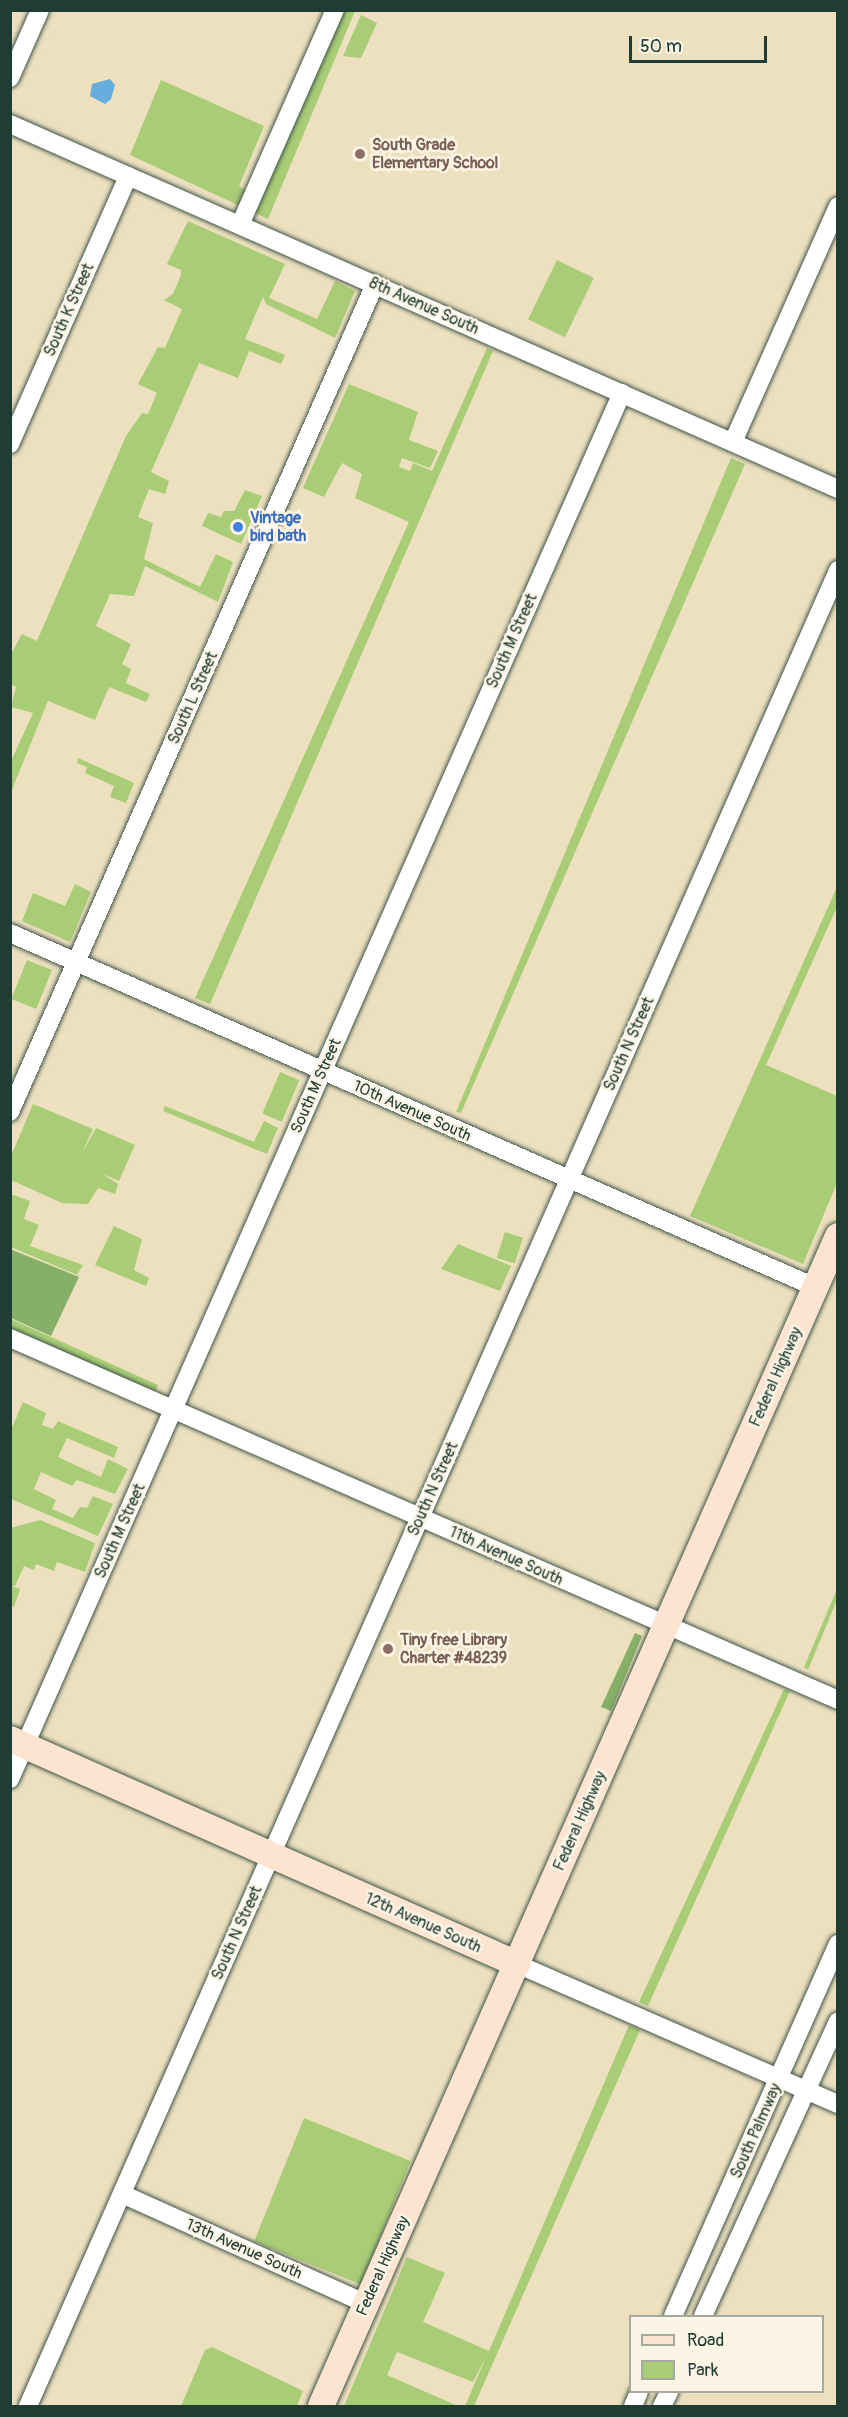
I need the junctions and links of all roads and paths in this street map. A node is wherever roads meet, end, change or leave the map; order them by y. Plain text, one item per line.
1 (40, 10) edge
2 (335, 10) edge
3 (10, 78) edge
4 (10, 124) edge
5 (128, 176) junction
6 (837, 206) edge
7 (240, 225) junction
8 (375, 285) junction
9 (621, 393) junction
10 (733, 442) junction
11 (10, 444) edge
12 (837, 489) edge
13 (837, 570) edge
14 (10, 933) edge
15 (76, 963) junction
16 (322, 1071) junction
17 (10, 1112) edge
18 (569, 1180) junction
19 (837, 1236) edge
20 (815, 1287) junction
21 (10, 1338) edge
22 (173, 1410) junction
23 (420, 1518) junction
24 (666, 1626) junction
25 (837, 1700) edge
26 (18, 1742) edge
27 (10, 1779) edge
28 (271, 1855) junction
29 (837, 1944) edge
30 (517, 1965) junction
31 (837, 2021) edge
32 (779, 2078) junction
33 (807, 2090) junction
34 (837, 2104) edge
35 (122, 2194) junction
36 (367, 2304) junction
37 (673, 2315) edge
38 (703, 2315) edge
39 (28, 2406) edge
40 (321, 2406) edge

1 - 3 street
2 - 7 street
4 - 5 street, 8th Avenue South
5 - 7 street, 8th Avenue South
5 - 11 street, South K Street
6 - 10 street
7 - 8 street, 8th Avenue South
8 - 9 street, 8th Avenue South
8 - 15 street, South L Street
9 - 10 street, 8th Avenue South
9 - 16 street, South M Street
10 - 12 street, 8th Avenue South
13 - 18 street, South N Street
14 - 15 street, 10th Avenue South
15 - 16 street, 10th Avenue South
15 - 17 street, South L Street
16 - 18 street, 10th Avenue South
16 - 22 street, South M Street
18 - 20 street, 10th Avenue South
18 - 23 street, South N Street
19 - 20 main road, Federal Highway
20 - 24 main road, Federal Highway
21 - 22 street, 11th Avenue South
22 - 23 street, 11th Avenue South
22 - 26 street, South M Street
23 - 24 street, 11th Avenue South
23 - 28 street, South N Street
24 - 25 street, 11th Avenue South
24 - 30 main road, Federal Highway
26 - 27 street, South M Street
26 - 28 main road, 12th Avenue South
28 - 30 main road, 12th Avenue South
28 - 35 street, South N Street
29 - 32 street, South Palmway
30 - 32 street, 12th Avenue South
30 - 36 main road, Federal Highway
31 - 33 street, South Palmway
32 - 33 street, 12th Avenue South
32 - 37 street, South Palmway
33 - 34 street, 12th Avenue South
33 - 38 street, South Palmway
35 - 36 street, 13th Avenue South
35 - 39 street, South N Street
36 - 40 main road, Federal Highway

